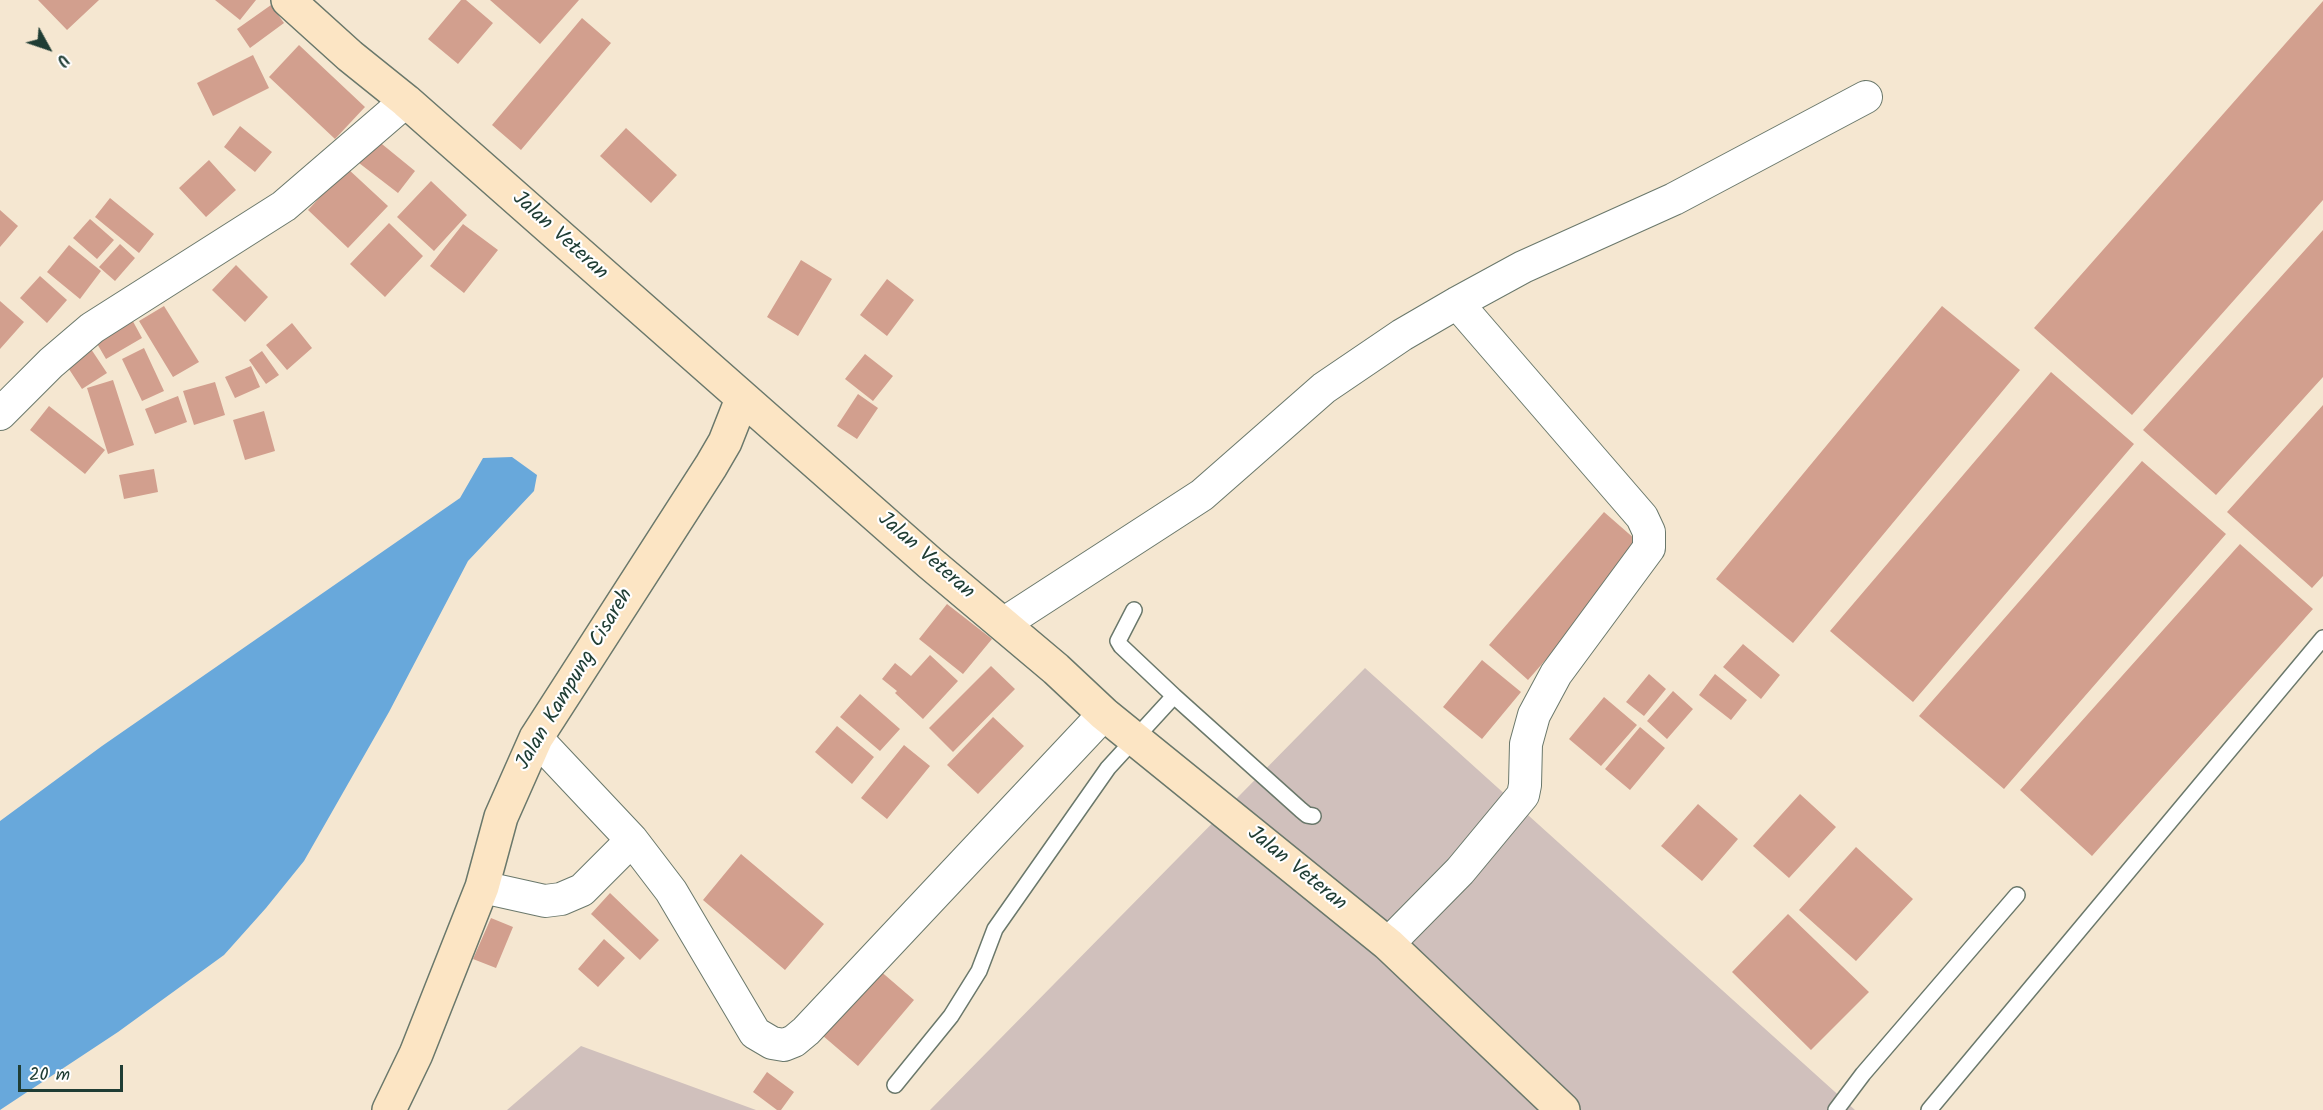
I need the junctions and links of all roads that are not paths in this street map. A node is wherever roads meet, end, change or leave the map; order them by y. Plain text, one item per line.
1 (288, 0) edge
2 (1866, 98) dead end
3 (406, 101) junction
4 (1457, 303) junction
5 (742, 399) junction
6 (0, 414) edge
7 (1134, 610) dead end
8 (1003, 624) junction
9 (2323, 638) edge
10 (1174, 696) junction
11 (1104, 714) junction
12 (536, 738) junction
13 (1135, 738) junction
14 (1313, 816) dead end
15 (632, 840) junction
16 (482, 887) junction
17 (2017, 895) dead end
18 (1388, 944) junction
19 (895, 1085) dead end
20 (389, 1110) edge
21 (1563, 1110) edge
22 (1836, 1110) edge
23 (1929, 1110) edge

1 - 3 main road, Jalan Veteran
2 - 4 street
3 - 5 main road, Jalan Veteran
3 - 6 street
4 - 8 street
4 - 18 street
5 - 8 main road, Jalan Veteran
5 - 12 main road, Jalan Kampung Cisareh
7 - 10 lane
8 - 11 main road, Jalan Veteran
9 - 23 lane
10 - 13 lane
10 - 14 lane
11 - 13 main road, Jalan Veteran
11 - 15 street
12 - 15 street
12 - 16 main road, Jalan Kampung Cisareh
13 - 18 main road, Jalan Veteran
13 - 19 lane
15 - 16 street
16 - 20 main road, Jalan Kampung Cisareh
17 - 22 lane
18 - 21 main road, Jalan Veteran

